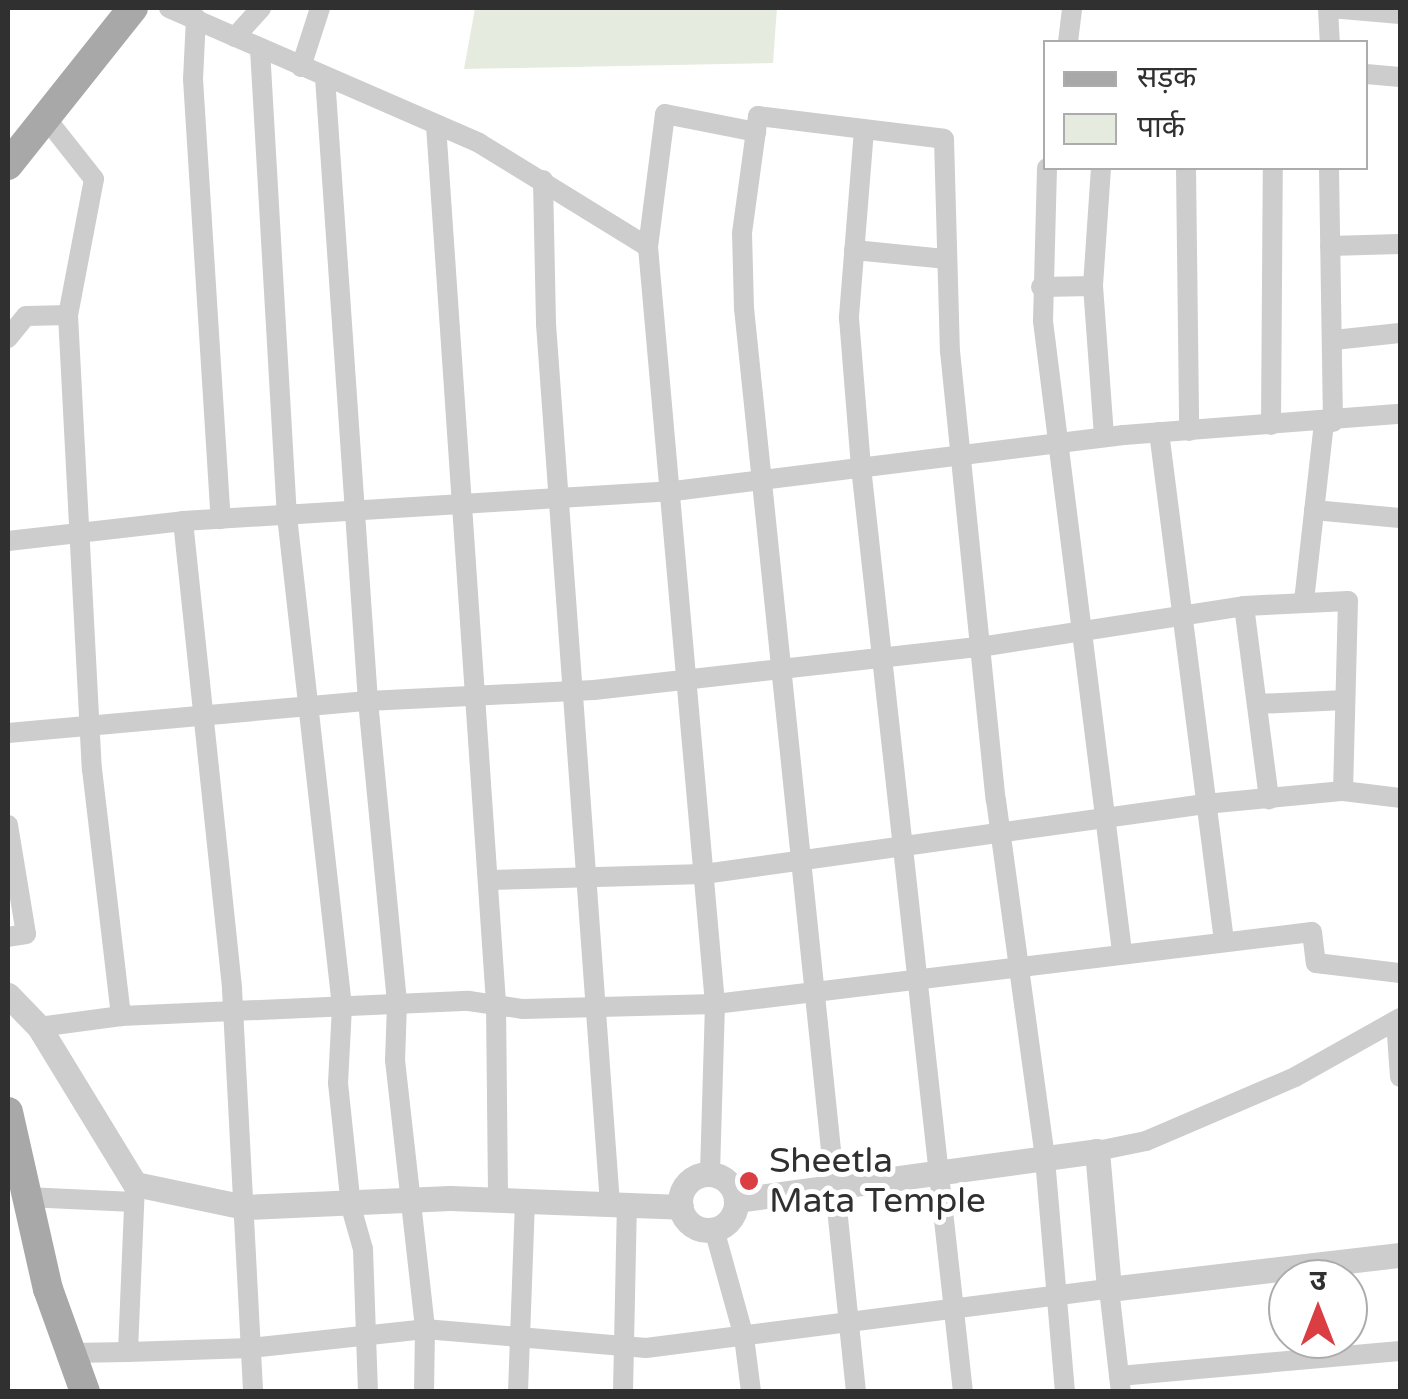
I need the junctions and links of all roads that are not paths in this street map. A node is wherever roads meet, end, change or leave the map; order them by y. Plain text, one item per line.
1 (169, 8) edge
2 (261, 8) edge
3 (320, 8) edge
4 (1072, 8) edge
5 (1329, 8) edge
6 (128, 9) edge
7 (1400, 14) edge
8 (196, 18) junction
9 (235, 38) junction
10 (1068, 40) edge
11 (1330, 40) edge
12 (260, 49) junction
13 (301, 66) junction
14 (1368, 74) edge
15 (326, 77) junction
16 (1400, 77) edge
17 (46, 117) junction
18 (436, 125) junction
19 (864, 130) junction
20 (756, 132) junction
21 (10, 157) edge
22 (1046, 170) edge
23 (1101, 170) edge
24 (1186, 170) edge
25 (1273, 170) edge
26 (1328, 170) edge
27 (543, 180) junction
28 (1400, 244) edge
29 (648, 246) junction
30 (1330, 246) junction
31 (854, 250) junction
32 (944, 259) junction
33 (1093, 286) junction
34 (1042, 288) junction
35 (68, 315) junction
36 (1400, 333) edge
37 (8, 338) edge
38 (1334, 340) junction
39 (1400, 414) edge
40 (1328, 422) junction
41 (1271, 426) junction
42 (1189, 430) junction
43 (1160, 432) junction
44 (1104, 437) junction
45 (1058, 443) junction
46 (962, 455) junction
47 (861, 468) junction
48 (761, 480) junction
49 (674, 491) junction
50 (561, 500) junction
51 (460, 508) junction
52 (1314, 510) junction
53 (355, 513) junction
54 (287, 516) junction
55 (1400, 518) edge
56 (221, 520) junction
57 (183, 521) junction
58 (80, 538) junction
59 (8, 541) edge
60 (1304, 601) junction
61 (1244, 606) junction
62 (1182, 614) junction
63 (1082, 627) junction
64 (980, 646) junction
65 (881, 656) junction
66 (785, 668) junction
67 (689, 681) junction
68 (572, 692) junction
69 (472, 696) junction
70 (1345, 700) junction
71 (368, 701) junction
72 (1257, 704) junction
73 (305, 706) junction
74 (204, 715) junction
75 (90, 724) junction
76 (8, 732) edge
77 (1343, 791) junction
78 (1270, 798) junction
79 (1400, 798) edge
80 (1206, 804) junction
81 (1102, 819) junction
82 (8, 825) edge
83 (1001, 830) junction
84 (899, 848) junction
85 (799, 857) junction
86 (704, 874) junction
87 (488, 880) junction
88 (588, 880) junction
89 (8, 937) edge
90 (1224, 941) junction
91 (1122, 952) junction
92 (1021, 966) junction
93 (1400, 974) edge
94 (914, 981) junction
95 (814, 990) junction
96 (8, 996) edge
97 (496, 1002) junction
98 (397, 1004) junction
99 (715, 1004) junction
100 (342, 1006) junction
101 (596, 1009) junction
102 (233, 1013) junction
103 (120, 1016) junction
104 (1398, 1020) edge
105 (38, 1027) junction
106 (1400, 1077) edge
107 (8, 1112) edge
108 (1097, 1151) junction
109 (1046, 1159) junction
110 (710, 1174) junction
111 (936, 1174) junction
112 (836, 1189) junction
113 (134, 1193) junction
114 (26, 1197) junction
115 (498, 1200) junction
116 (736, 1200) junction
117 (525, 1201) junction
118 (415, 1202) junction
119 (618, 1204) junction
120 (245, 1207) junction
121 (352, 1207) junction
122 (680, 1207) junction
123 (714, 1229) junction
124 (1400, 1255) edge
125 (1368, 1261) edge
126 (1268, 1275) edge
127 (1109, 1288) junction
128 (1056, 1297) junction
129 (955, 1310) junction
130 (848, 1324) junction
131 (425, 1328) junction
132 (520, 1336) junction
133 (744, 1337) junction
134 (367, 1338) junction
135 (623, 1346) junction
136 (251, 1348) junction
137 (1368, 1350) edge
138 (128, 1352) junction
139 (1400, 1352) edge
140 (71, 1354) junction
141 (1268, 1358) edge
142 (1120, 1384) edge
143 (85, 1392) edge
144 (253, 1392) edge
145 (368, 1392) edge
146 (424, 1392) edge
147 (518, 1392) edge
148 (622, 1392) edge
149 (751, 1392) edge
150 (856, 1392) edge
151 (963, 1392) edge
152 (1066, 1392) edge

1 - 8 street
2 - 9 street
3 - 13 street
4 - 10 street
5 - 7 street
5 - 11 street
6 - 17 main road
8 - 9 street
8 - 56 street
9 - 12 street
12 - 13 street
12 - 54 street
13 - 15 street
14 - 16 street
15 - 18 street
15 - 53 street
17 - 21 main road
17 - 35 street
18 - 27 street
18 - 51 street
19 - 20 street
19 - 31 street
19 - 32 street
20 - 29 street
20 - 48 street
22 - 34 street
23 - 33 street
24 - 42 street
25 - 41 street
26 - 30 street
27 - 29 street
27 - 50 street
28 - 30 street
29 - 49 street
30 - 38 street
31 - 32 street
31 - 47 street
32 - 46 street
33 - 34 street
33 - 44 street
34 - 45 street
35 - 37 street
35 - 58 street
36 - 38 street
38 - 40 street
39 - 40 street
40 - 41 street
40 - 52 street
41 - 42 street
42 - 43 street
43 - 44 street
43 - 62 street
44 - 45 street
45 - 46 street
45 - 63 street
46 - 47 street
46 - 64 street
47 - 48 street
47 - 65 street
48 - 49 street
48 - 66 street
49 - 50 street
49 - 67 street
50 - 51 street
50 - 68 street
51 - 53 street
51 - 69 street
52 - 55 street
52 - 60 street
53 - 54 street
53 - 71 street
54 - 56 street
54 - 73 street
56 - 57 street
57 - 58 street
57 - 74 street
58 - 59 street
58 - 75 street
60 - 61 street
60 - 70 street
61 - 62 street
61 - 72 street
62 - 63 street
62 - 80 street
63 - 64 street
63 - 81 street
64 - 65 street
64 - 83 street
65 - 66 street
65 - 84 street
66 - 67 street
66 - 85 street
67 - 68 street
67 - 86 street
68 - 69 street
68 - 88 street
69 - 71 street
69 - 87 street
70 - 72 street
70 - 77 street
71 - 73 street
71 - 98 street
72 - 78 street
73 - 74 street
73 - 100 street
74 - 75 street
74 - 102 street
75 - 76 street
75 - 103 street
77 - 78 street
77 - 79 street
78 - 80 street
80 - 81 street
80 - 90 street
81 - 83 street
81 - 91 street
82 - 89 street
83 - 84 street
83 - 92 street
84 - 85 street
84 - 94 street
85 - 86 street
85 - 95 street
86 - 88 street
86 - 99 street
87 - 88 street
87 - 97 street
88 - 101 street
90 - 91 street
90 - 93 street
91 - 92 street
92 - 94 street
92 - 109 street
94 - 95 street
94 - 111 street
95 - 99 street
95 - 112 street
96 - 105 street
97 - 98 street
97 - 101 street
97 - 115 street
98 - 100 street
98 - 118 street
99 - 101 street
99 - 110 street
100 - 102 street
100 - 121 street
101 - 119 street
102 - 103 street
102 - 120 street
103 - 105 street
104 - 106 street
104 - 108 street
105 - 113 street
107 - 114 main road
108 - 109 street
108 - 127 street
109 - 111 street
109 - 128 street
110 - 116 street
110 - 122 street
111 - 112 street
111 - 129 street
112 - 116 street
112 - 130 street
113 - 114 street
113 - 120 street
113 - 138 street
114 - 140 main road
115 - 117 street
115 - 118 street
116 - 123 street
117 - 119 street
117 - 132 street
118 - 121 street
118 - 131 street
119 - 122 street
119 - 135 street
120 - 121 street
120 - 136 street
121 - 134 street
122 - 123 street
123 - 133 street
124 - 125 street
126 - 127 street
127 - 128 street
127 - 142 street
128 - 129 street
128 - 152 street
129 - 130 street
129 - 151 street
130 - 133 street
130 - 150 street
131 - 132 street
131 - 134 street
131 - 146 street
132 - 135 street
132 - 147 street
133 - 135 street
133 - 149 street
134 - 136 street
134 - 145 street
135 - 148 street
136 - 138 street
136 - 144 street
137 - 139 street
138 - 140 street
140 - 143 main road
141 - 142 street

